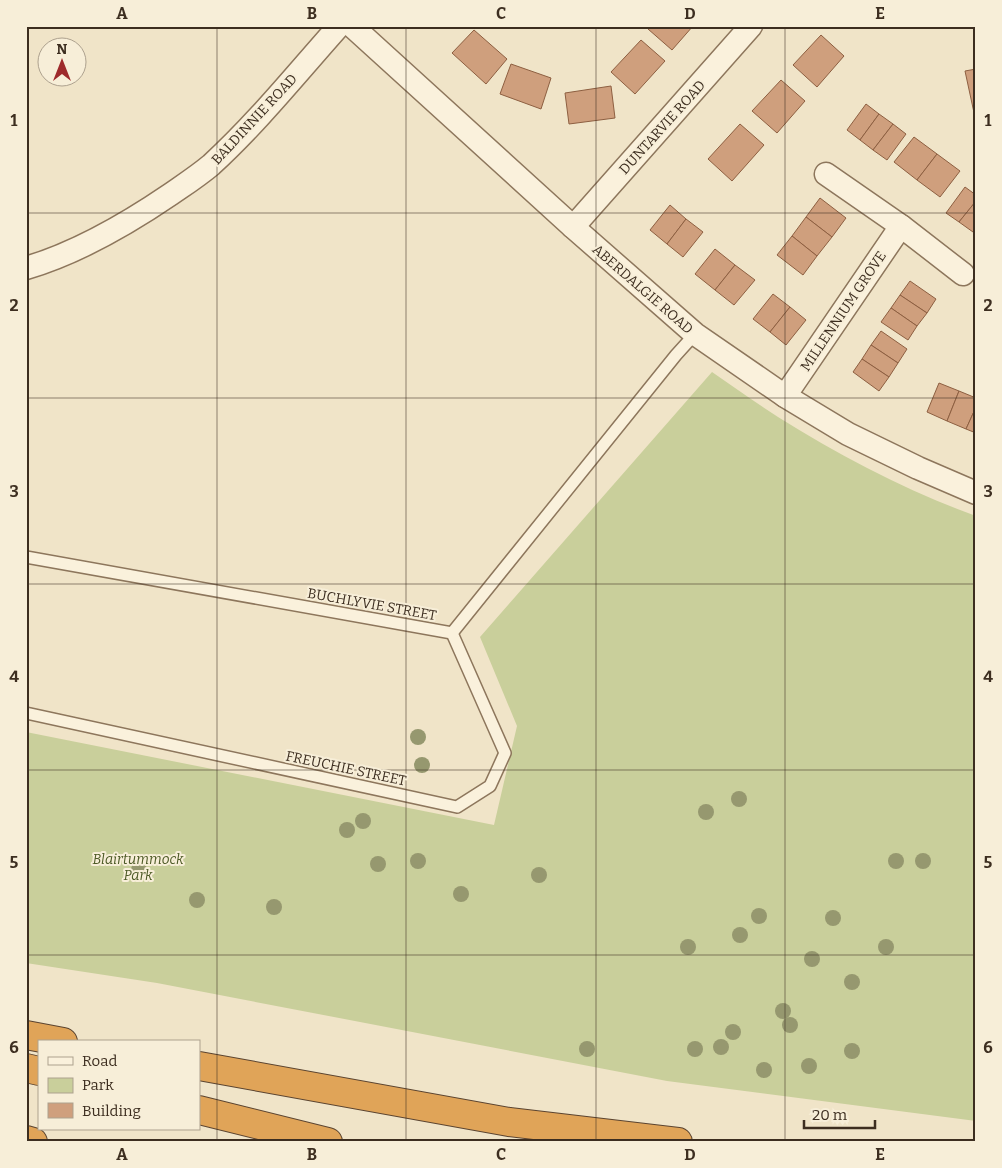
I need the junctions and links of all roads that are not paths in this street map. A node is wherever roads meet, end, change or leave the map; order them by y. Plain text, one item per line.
1 (339, 26) edge
2 (352, 26) edge
3 (751, 26) edge
4 (826, 174) dead end
5 (901, 226) junction
6 (573, 227) junction
7 (26, 268) edge
8 (963, 274) dead end
9 (695, 334) junction
10 (785, 396) junction
11 (976, 493) edge
12 (26, 557) edge
13 (452, 633) junction
14 (26, 713) edge
15 (26, 1035) edge
16 (52, 1040) edge
17 (200, 1066) edge
18 (200, 1110) edge
19 (26, 1140) edge
20 (33, 1142) edge
21 (328, 1142) edge
22 (678, 1142) edge

1 - 7 street, BALDINNIE ROAD
2 - 6 street, ABERDALGIE ROAD
3 - 6 street, DUNTARVIE ROAD
4 - 5 street
5 - 8 street
5 - 10 street, MILLENNIUM GROVE
6 - 9 street, ABERDALGIE ROAD
9 - 10 street, ABERDALGIE ROAD
9 - 13 lane, BUCHLYVIE STREET
10 - 11 street, ABERDALGIE ROAD
12 - 13 lane, BUCHLYVIE STREET
13 - 14 lane, FREUCHIE STREET
15 - 16 highway
17 - 22 highway
18 - 21 highway
19 - 20 highway

